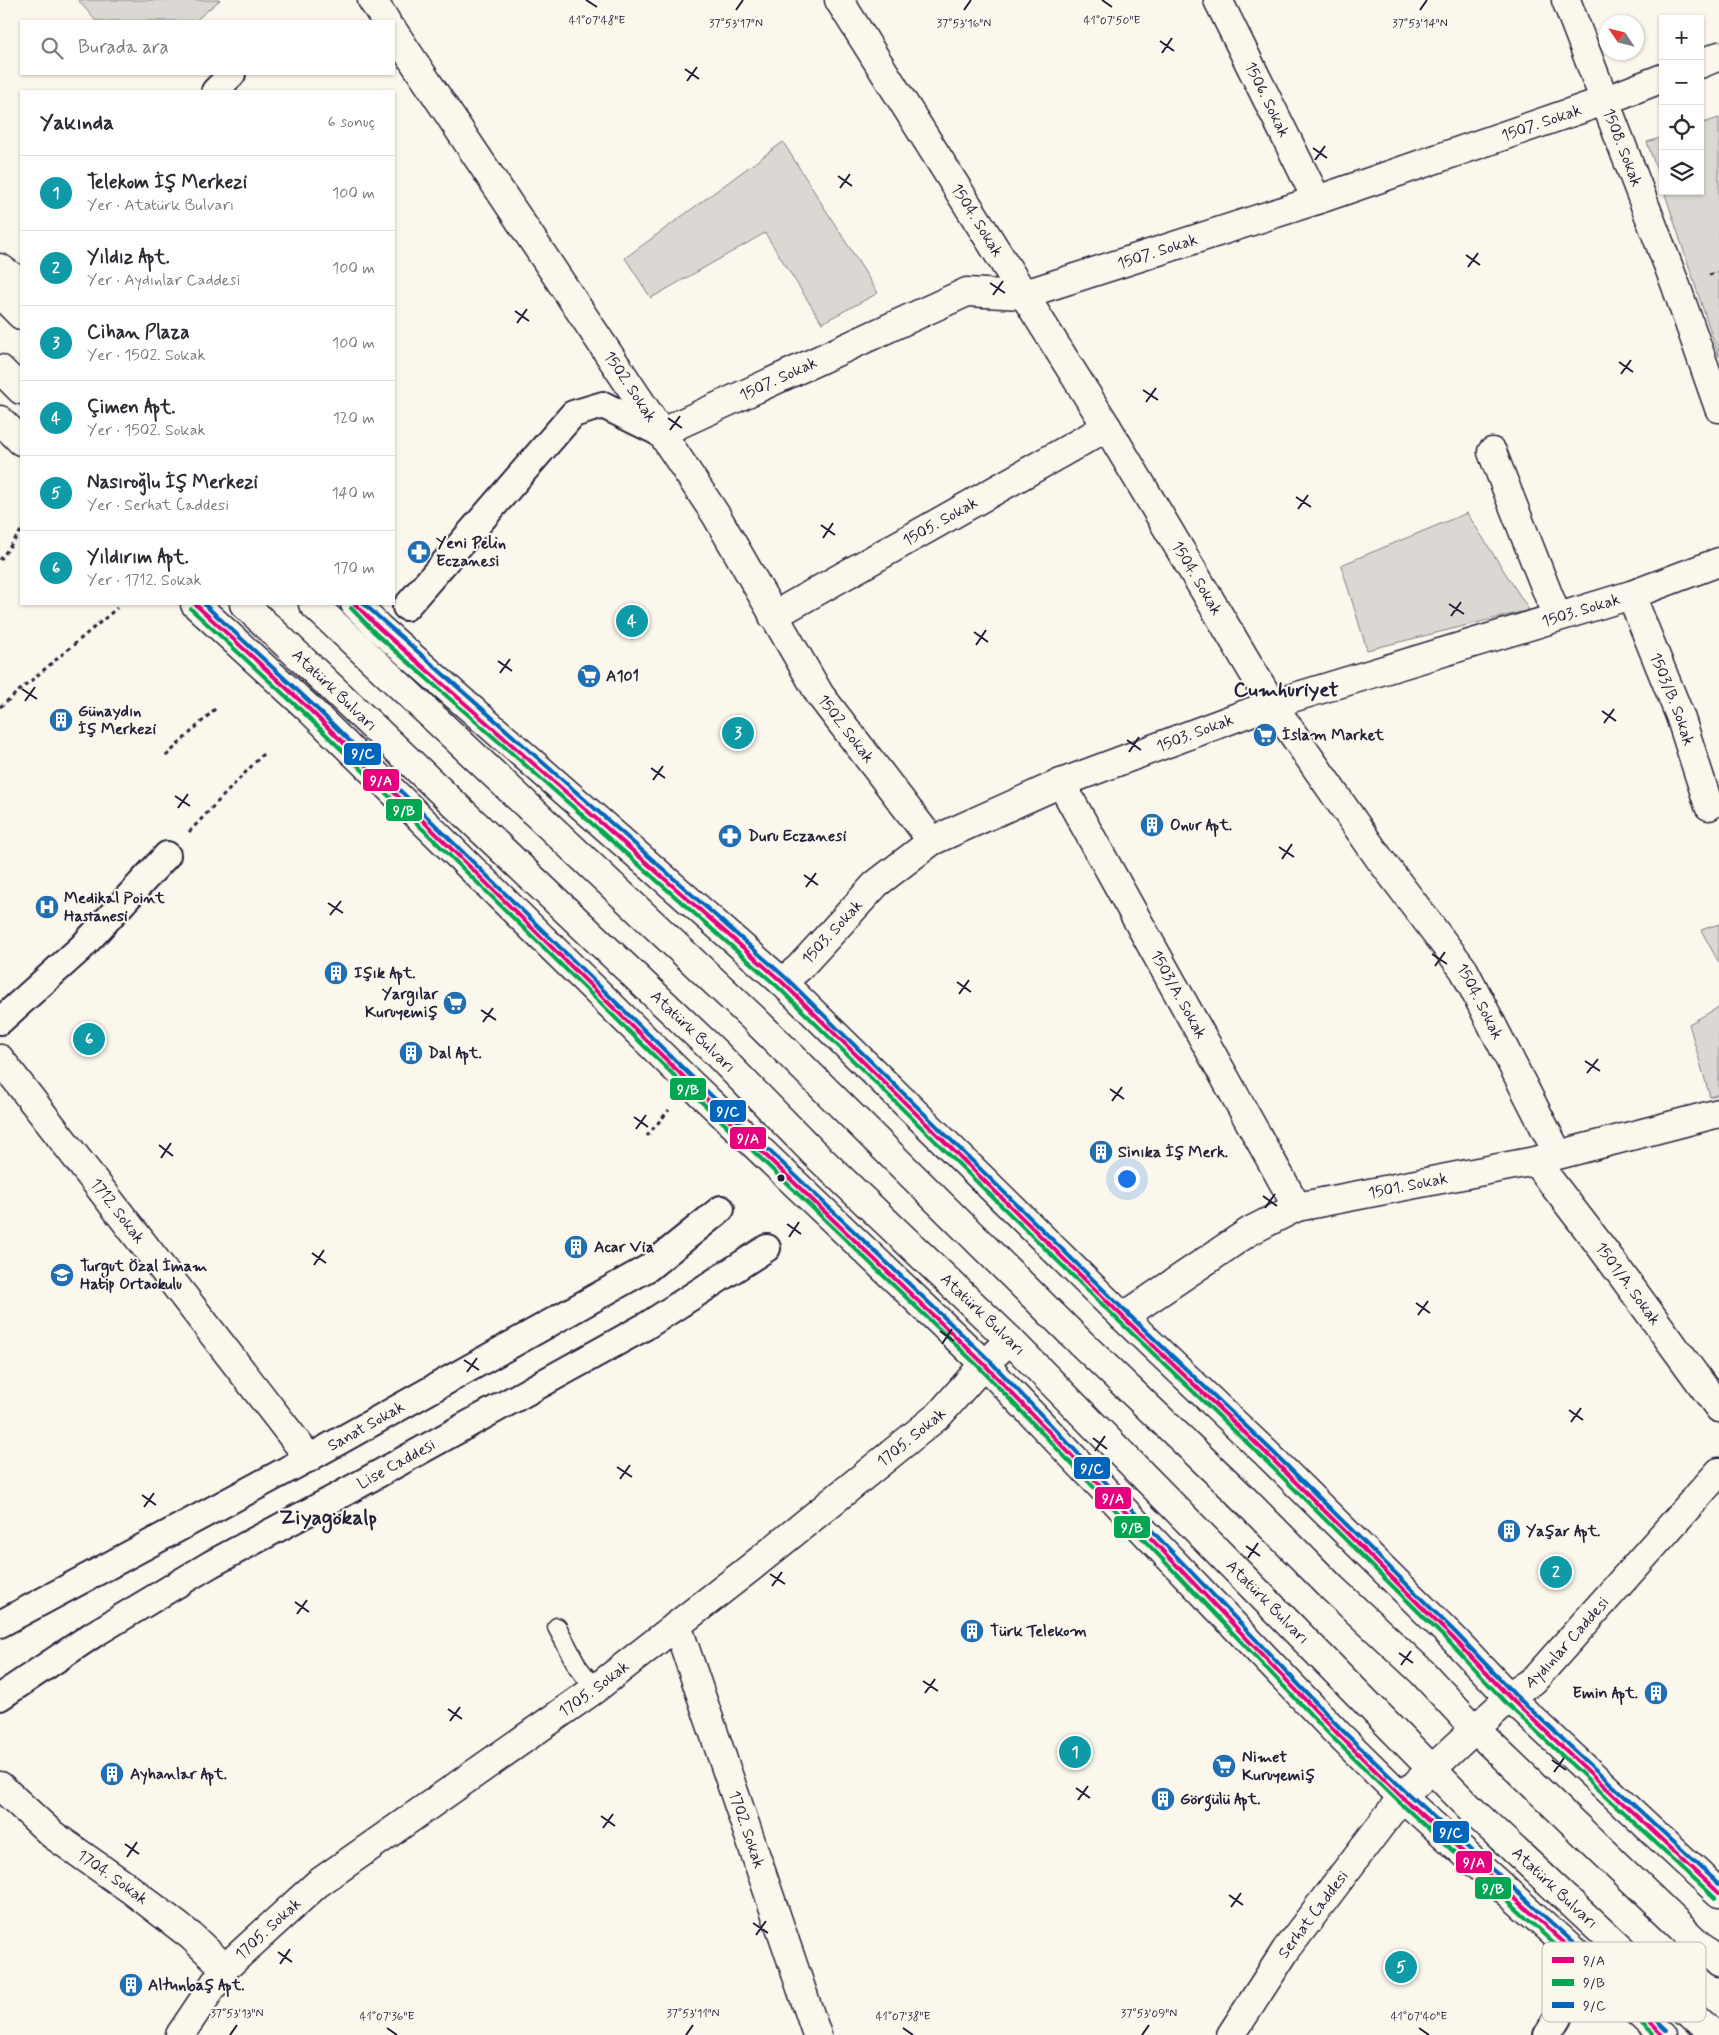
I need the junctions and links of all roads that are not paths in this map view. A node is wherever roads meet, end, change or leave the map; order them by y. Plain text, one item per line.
1 (372, 0) edge
2 (839, 0) edge
3 (1218, 0) edge
4 (1566, 0) edge
5 (385, 20) edge
6 (395, 33) edge
7 (1719, 56) edge
8 (1704, 62) edge
9 (231, 75) edge
10 (1659, 80) edge
11 (216, 90) edge
12 (1604, 102) junction
13 (1317, 200) junction
14 (0, 268) edge
15 (20, 281) edge
16 (0, 294) edge
17 (1022, 294) junction
18 (20, 313) edge
19 (0, 369) edge
20 (20, 389) edge
21 (1719, 408) edge
22 (0, 420) edge
23 (1107, 427) junction
24 (660, 433) junction
25 (20, 440) edge
26 (1492, 452) dead end
27 (1719, 562) edge
28 (1631, 594) junction
29 (196, 605) edge
30 (245, 605) edge
31 (314, 605) edge
32 (356, 605) edge
33 (406, 608) dead end
34 (773, 616) junction
35 (1556, 617) junction
36 (1272, 704) junction
37 (1061, 783) junction
38 (1709, 806) dead end
39 (932, 840) junction
40 (167, 855) road end
41 (782, 982) junction
42 (0, 1021) edge
43 (0, 1059) edge
44 (1719, 1113) edge
45 (1546, 1158) junction
46 (1297, 1207) junction
47 (721, 1209) dead end
48 (767, 1248) dead end
49 (1123, 1317) junction
50 (1010, 1340) junction
51 (984, 1364) junction
52 (1719, 1408) edge
53 (309, 1458) junction
54 (1719, 1472) edge
55 (0, 1624) edge
56 (677, 1625) junction
57 (557, 1627) dead end
58 (595, 1688) junction
59 (0, 1698) edge
60 (1510, 1699) junction
61 (1475, 1729) junction
62 (1431, 1768) junction
63 (0, 1786) edge
64 (1402, 1798) junction
65 (1719, 1894) edge
66 (1563, 1942) edge
67 (1613, 1942) edge
68 (1697, 1942) edge
69 (1706, 1951) edge
70 (1719, 1963) edge
71 (225, 1968) junction
72 (1648, 2022) edge
73 (1698, 2022) edge
74 (180, 2035) edge
75 (816, 2035) edge
76 (1231, 2035) edge
77 (1662, 2035) edge
78 (1712, 2035) edge

1 - 5 street
2 - 17 street, 1504. Sokak
3 - 13 street, 1506. Sokak
4 - 12 street, 1508. Sokak
6 - 24 street, 1502. Sokak
7 - 8 street
9 - 11 street
10 - 12 street, 1507. Sokak
12 - 13 street, 1507. Sokak
12 - 21 street, 1508. Sokak
13 - 17 street, 1507. Sokak
14 - 15 street
16 - 18 street
17 - 23 street, 1504. Sokak
17 - 24 street, 1507. Sokak
19 - 20 street
22 - 25 street
23 - 34 street, 1505. Sokak
23 - 36 street, 1504. Sokak
24 - 33 street
24 - 34 street, 1502. Sokak
26 - 35 street
27 - 28 street, 1503. Sokak
28 - 35 street, 1503. Sokak
28 - 38 street, 1503/B. Sokak
29 - 51 street
30 - 50 street, Atatürk Bulvarı
31 - 61 street
32 - 41 street
34 - 39 street, 1502. Sokak
35 - 36 street, 1503. Sokak
36 - 37 street, 1503. Sokak
36 - 45 street, 1504. Sokak
37 - 39 street, 1503. Sokak
37 - 46 street, 1503/A. Sokak
39 - 41 street, 1503. Sokak
40 - 42 street
41 - 49 street
43 - 53 street, 1712. Sokak
44 - 45 street, 1501. Sokak
45 - 46 street, 1501. Sokak
45 - 52 street, 1501/A. Sokak
46 - 49 street, 1501. Sokak
47 - 53 street, Sanat Sokak
48 - 59 street, Lise Caddesi
49 - 60 street
50 - 51 street, 1705. Sokak
50 - 62 street, Atatürk Bulvarı
51 - 56 street, 1705. Sokak
51 - 64 street
53 - 55 street, Sanat Sokak
54 - 60 street, Aydınlar Caddesi
56 - 58 street, 1705. Sokak
56 - 75 street, 1702. Sokak
57 - 58 lane
58 - 71 street, 1705. Sokak
60 - 61 street, Aydınlar Caddesi
60 - 65 street
61 - 62 street, Aydınlar Caddesi
61 - 68 street
62 - 64 street, Aydınlar Caddesi
62 - 67 street, Atatürk Bulvarı
63 - 71 street, 1704. Sokak
64 - 66 street
64 - 76 street, Serhat Caddesi
69 - 70 street
71 - 74 street, 1705. Sokak
72 - 77 street
73 - 78 street, Atatürk Bulvarı

